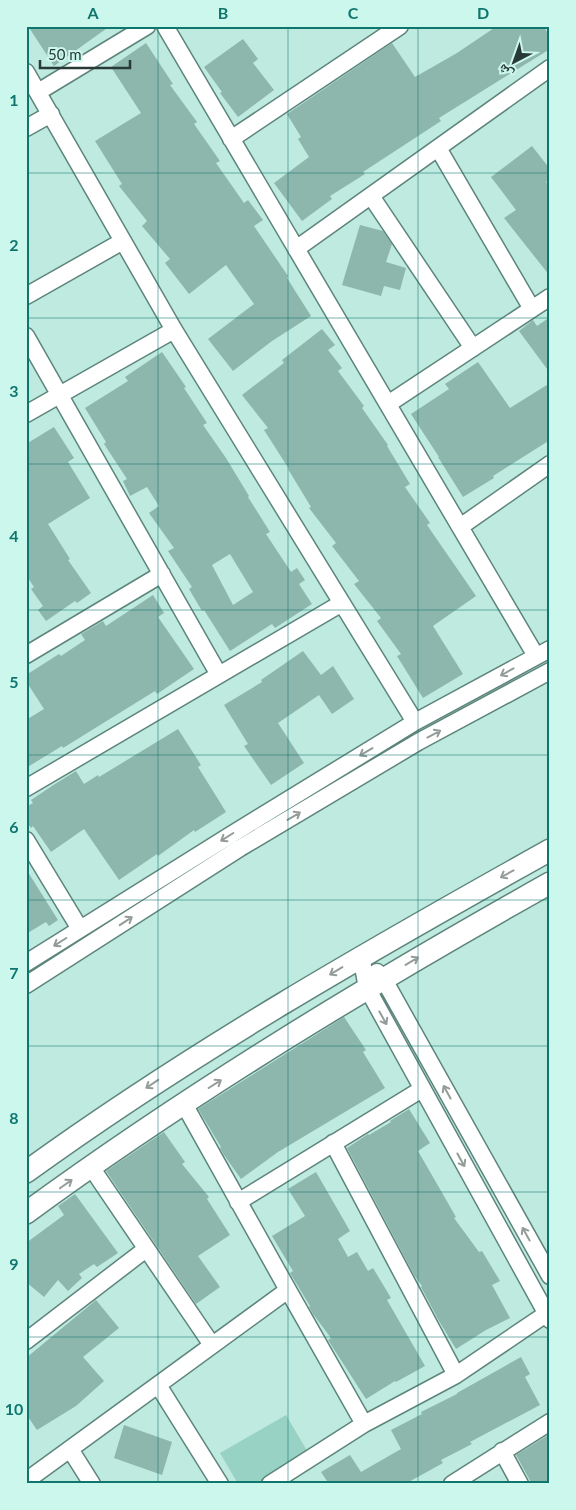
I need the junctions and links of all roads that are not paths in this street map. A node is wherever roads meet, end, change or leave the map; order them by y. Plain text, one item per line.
1 (147, 26) edge
2 (165, 26) edge
3 (400, 26) edge
4 (550, 68) edge
5 (26, 72) edge
6 (38, 92) junction
7 (51, 114) junction
8 (26, 128) edge
9 (231, 139) junction
10 (438, 148) junction
11 (371, 196) junction
12 (123, 241) junction
13 (296, 250) junction
14 (26, 296) edge
15 (550, 297) edge
16 (532, 309) junction
17 (174, 330) junction
18 (26, 336) edge
19 (473, 348) junction
20 (60, 395) junction
21 (388, 404) junction
22 (26, 414) edge
23 (550, 464) edge
24 (460, 527) junction
25 (162, 574) junction
26 (342, 603) junction
27 (543, 652) edge
28 (26, 655) edge
29 (550, 671) edge
30 (219, 675) junction
31 (415, 722) junction
32 (26, 788) edge
33 (26, 840) edge
34 (550, 850) edge
35 (550, 883) edge
36 (80, 929) junction
37 (361, 956) junction
38 (26, 963) edge
39 (375, 983) junction
40 (26, 985) edge
41 (422, 1090) junction
42 (184, 1104) junction
43 (333, 1143) junction
44 (91, 1167) junction
45 (26, 1172) edge
46 (238, 1202) junction
47 (26, 1213) edge
48 (146, 1249) junction
49 (550, 1276) edge
50 (288, 1290) junction
51 (548, 1317) edge
52 (26, 1341) edge
53 (212, 1345) junction
54 (456, 1375) junction
55 (158, 1385) junction
56 (550, 1422) edge
57 (364, 1424) junction
58 (70, 1449) junction
59 (502, 1451) junction
60 (26, 1482) edge
61 (92, 1484) edge
62 (220, 1484) edge
63 (270, 1484) edge
64 (452, 1484) edge
65 (520, 1484) edge

1 - 6 street
2 - 9 street
3 - 9 street
4 - 10 street
5 - 6 street
6 - 7 street
7 - 8 street
7 - 12 street
9 - 13 street
10 - 11 street
10 - 16 street
11 - 13 street
11 - 19 street
12 - 14 street
12 - 17 street
13 - 21 street
15 - 16 street
16 - 19 street
17 - 20 street
17 - 26 street
18 - 20 street
19 - 21 street
20 - 22 street
20 - 25 street
21 - 24 street
23 - 24 street
24 - 27 street
25 - 28 street
25 - 30 street
26 - 30 street
26 - 31 street
27 -> 31 street
40 -> 29 street
30 - 32 street
31 -> 36 street
33 - 36 street
34 -> 37 main road
39 -> 35 main road
36 -> 38 street
37 - 39 street
37 -> 45 main road
39 -> 41 street
42 -> 39 main road
49 -> 39 street
41 - 43 street
41 -> 51 street
42 - 44 main road
42 - 46 street
43 - 46 street
43 - 54 street
47 -> 44 main road
44 - 48 street
46 - 50 street
48 - 52 street
48 - 53 street
50 - 53 street
50 - 57 street
51 - 54 street
53 - 55 street
54 - 57 street
55 - 58 street
55 - 62 street
56 - 59 street
57 - 63 street
58 - 60 street
58 - 61 street
59 - 64 street
59 - 65 street

